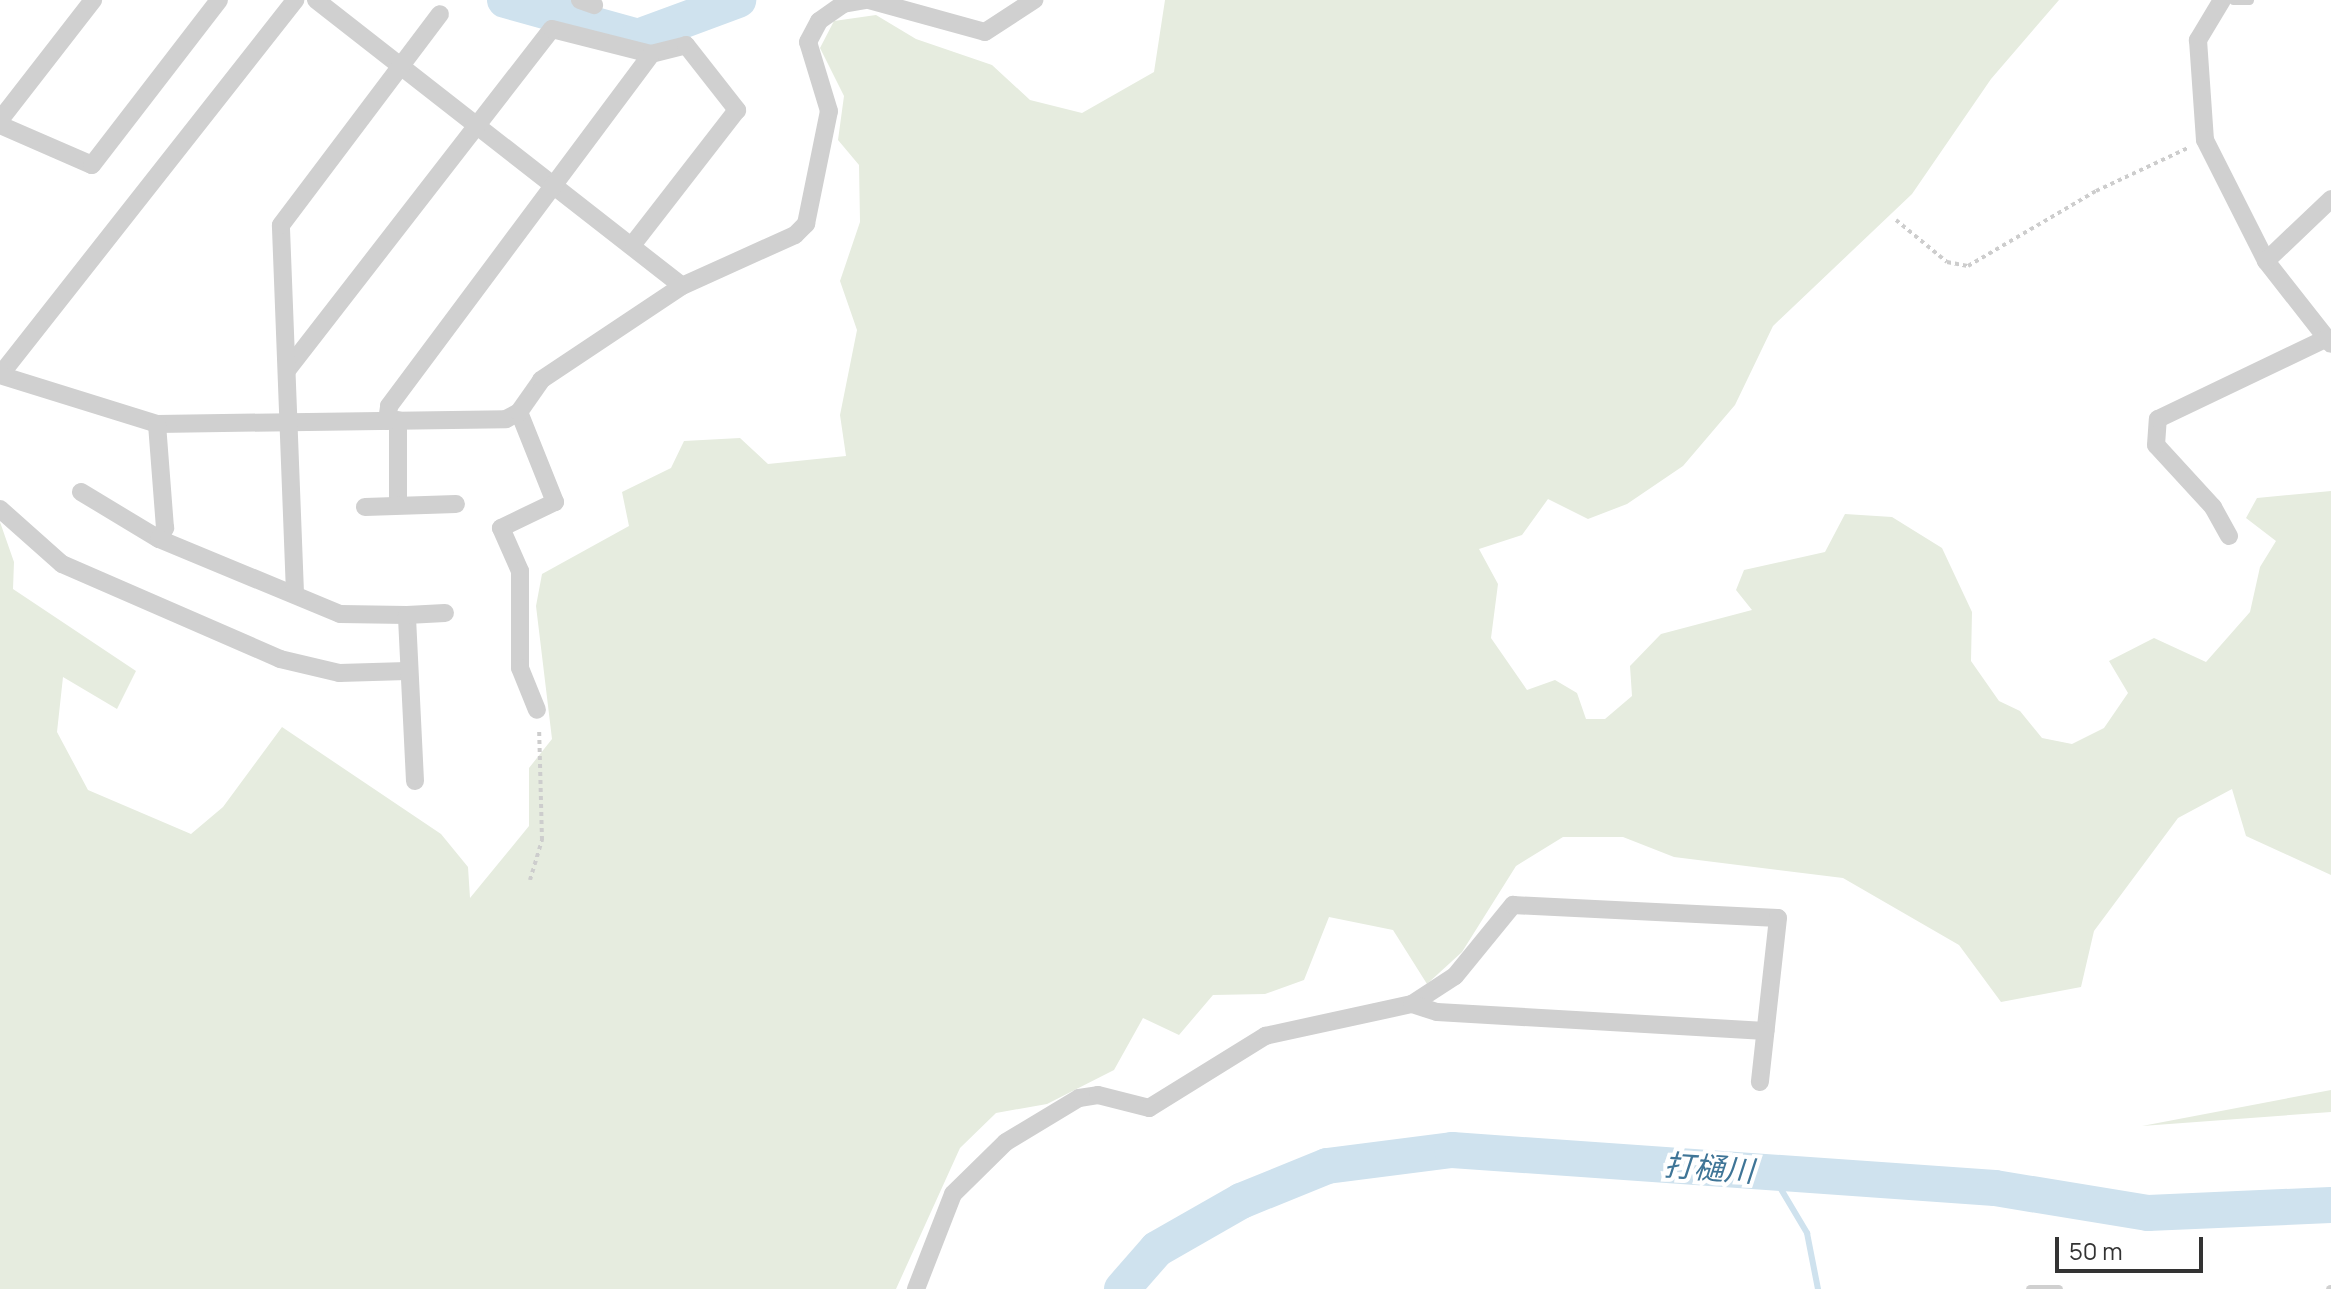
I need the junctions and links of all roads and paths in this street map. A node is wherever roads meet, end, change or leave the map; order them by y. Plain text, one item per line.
1 (93, 0) edge
2 (219, 0) edge
3 (295, 0) edge
4 (316, 0) edge
5 (867, 0) edge
6 (1034, 0) edge
7 (2222, 0) edge
8 (2233, 0) edge
9 (2249, 0) edge
10 (440, 14) dead end
11 (651, 54) junction
12 (401, 64) junction
13 (0, 122) edge
14 (479, 124) junction
15 (2205, 140) junction
16 (557, 184) junction
17 (2331, 199) edge
18 (1896, 220) dead end
19 (634, 243) junction
20 (2266, 261) junction
21 (682, 286) junction
22 (2328, 342) edge
23 (288, 369) junction
24 (1, 374) edge
25 (519, 412) junction
26 (290, 419) junction
27 (392, 420) junction
28 (157, 424) junction
29 (81, 492) dead end
30 (398, 504) junction
31 (456, 504) dead end
32 (365, 507) dead end
33 (0, 509) edge
34 (2229, 536) dead end
35 (159, 539) junction
36 (295, 593) junction
37 (445, 613) dead end
38 (407, 615) junction
39 (407, 671) junction
40 (537, 710) joint
41 (415, 781) dead end
42 (530, 880) dead end
43 (1412, 1004) junction
44 (1765, 1031) junction
45 (1760, 1082) dead end
46 (916, 1289) edge
47 (2030, 1289) edge
48 (2058, 1289) edge

1 - 13 street
2 - 13 street
3 - 24 street
4 - 12 street
5 - 6 street
5 - 21 street
7 - 15 street
8 - 9 lane
10 - 12 street
11 - 14 street
11 - 16 street
11 - 19 street
12 - 14 street
12 - 23 street
14 - 16 street
14 - 23 street
15 - 18 path
15 - 20 street
16 - 19 street
16 - 27 street
17 - 20 street
19 - 21 street
20 - 22 street
21 - 25 street
22 - 34 street
23 - 26 street
24 - 28 street
25 - 27 street
25 - 40 street
26 - 27 street
26 - 28 street
26 - 36 street
27 - 30 street
28 - 35 street
29 - 35 street
30 - 31 street
30 - 32 street
33 - 39 street
35 - 36 street
36 - 38 street
37 - 38 street
38 - 39 street
39 - 41 street
40 - 42 path
43 - 44 street
43 - 44 street
43 - 46 street
44 - 45 street
47 - 48 lane

